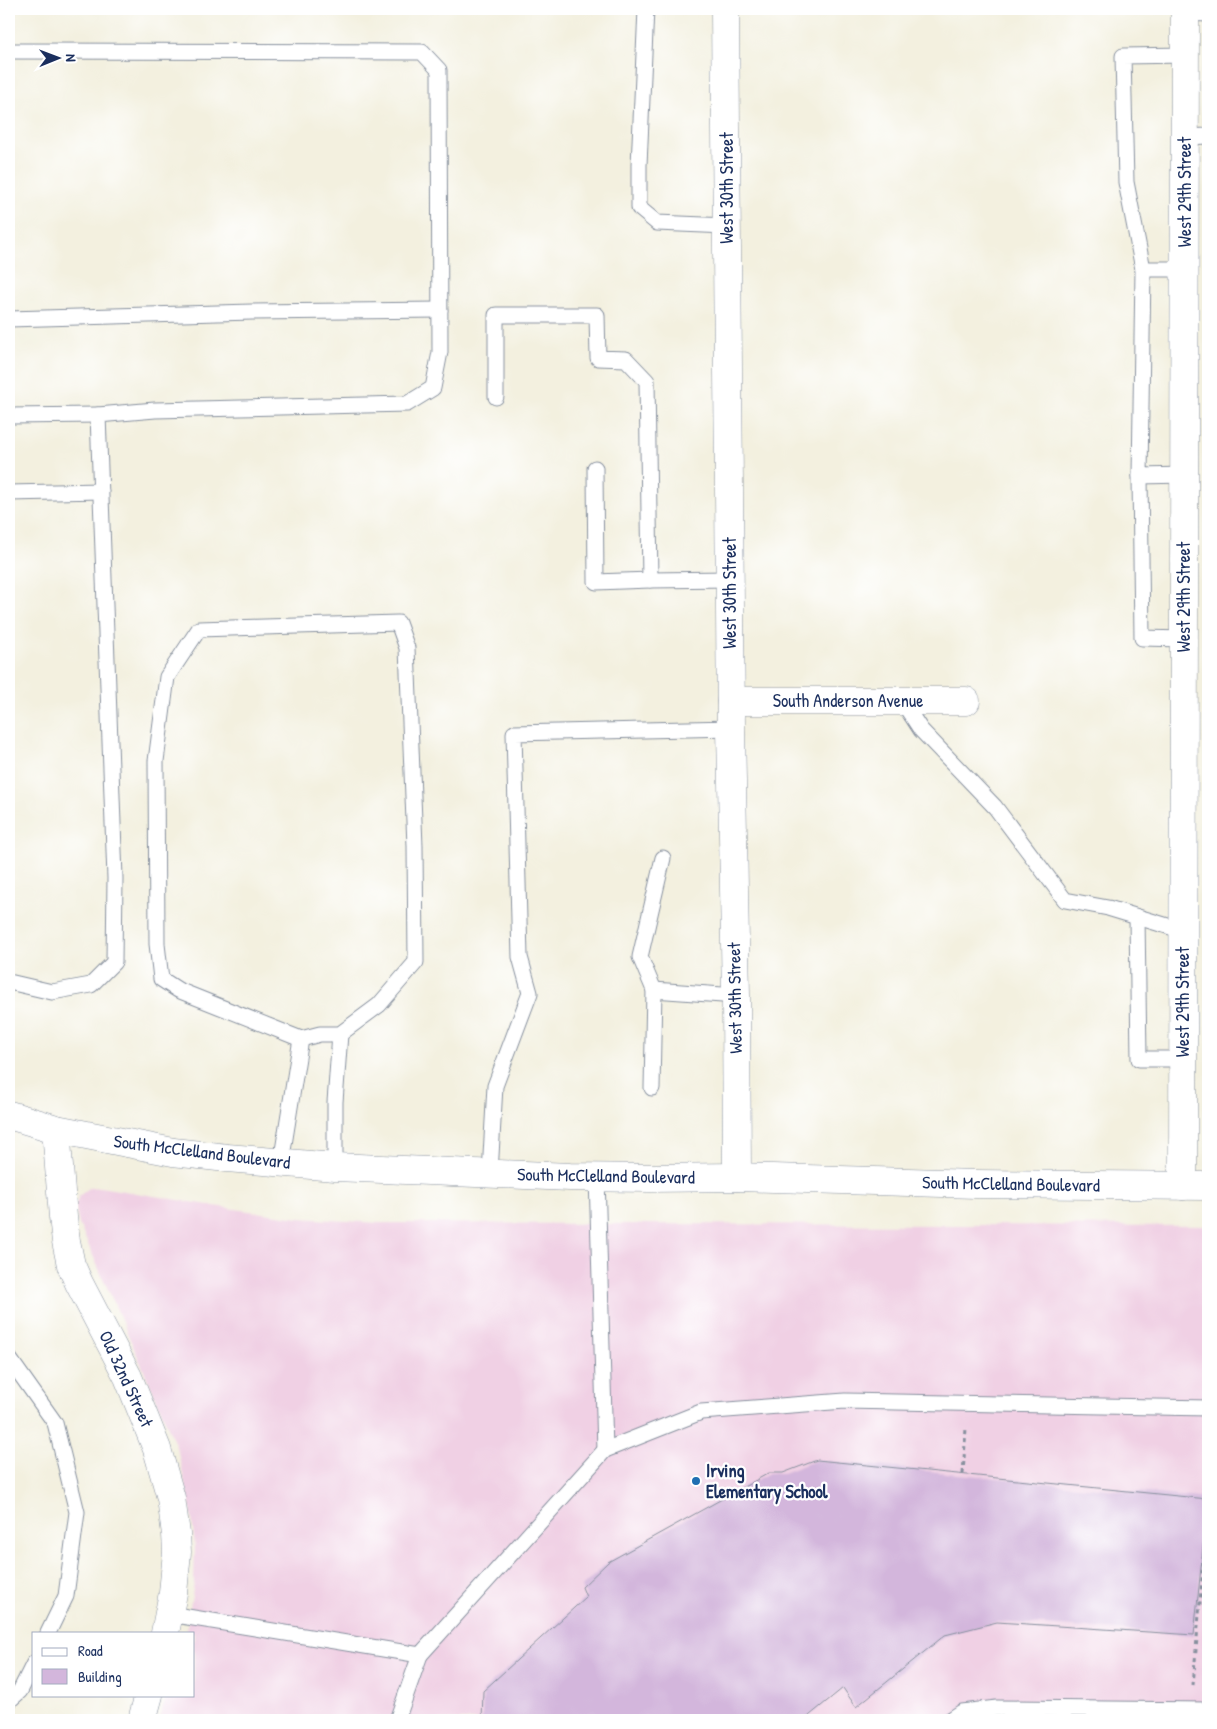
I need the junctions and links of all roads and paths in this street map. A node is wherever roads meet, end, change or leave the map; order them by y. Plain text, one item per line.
1 (646, 9) edge
2 (725, 9) edge
3 (1193, 12) edge
4 (9, 51) edge
5 (1186, 55) junction
6 (1197, 137) edge
7 (727, 226) junction
8 (1185, 268) junction
9 (1143, 269) junction
10 (440, 310) junction
11 (9, 318) edge
12 (496, 398) dead end
13 (98, 415) junction
14 (9, 416) edge
15 (595, 468) dead end
16 (1184, 475) junction
17 (1140, 476) junction
18 (101, 491) junction
19 (9, 493) edge
20 (730, 579) junction
21 (650, 580) junction
22 (1184, 639) junction
23 (731, 701) junction
24 (902, 701) junction
25 (966, 701) dead end
26 (731, 728) junction
27 (663, 858) dead end
28 (1138, 918) junction
29 (1184, 931) junction
30 (9, 982) edge
31 (654, 990) junction
32 (736, 996) junction
33 (340, 1034) junction
34 (301, 1039) junction
35 (1183, 1059) junction
36 (652, 1088) dead end
37 (9, 1116) edge
38 (56, 1129) junction
39 (282, 1162) junction
40 (335, 1167) junction
41 (490, 1173) junction
42 (597, 1177) junction
43 (737, 1177) junction
44 (1196, 1186) edge
45 (9, 1358) edge
46 (1208, 1408) edge
47 (966, 1428) dead end
48 (605, 1450) junction
49 (963, 1474) dead end
50 (1208, 1509) edge
51 (167, 1623) edge
52 (48, 1632) edge
53 (420, 1654) junction
54 (32, 1667) edge
55 (149, 1696) edge
56 (9, 1701) edge
57 (1191, 1710) junction
58 (1208, 1710) edge
59 (142, 1720) edge
60 (397, 1720) edge
61 (950, 1720) edge

1 - 7 lane
2 - 7 street, West 30th Street
3 - 5 street, West 29th Street
4 - 10 lane
5 - 6 street, West 29th Street
5 - 9 lane
6 - 8 street, West 29th Street
7 - 20 street, West 30th Street
8 - 9 lane
8 - 16 street, West 29th Street
9 - 17 lane
10 - 11 lane
10 - 13 lane
12 - 21 lane
13 - 14 lane
13 - 18 lane
15 - 21 lane
16 - 17 lane
16 - 22 street, West 29th Street
17 - 22 lane
18 - 19 lane
18 - 30 lane
20 - 21 lane
20 - 23 street, West 30th Street
22 - 29 street, West 29th Street
23 - 24 street, South Anderson Avenue
23 - 26 street, West 30th Street
24 - 25 street, South Anderson Avenue
24 - 28 lane
26 - 32 street, West 30th Street
26 - 41 lane
27 - 31 lane
28 - 29 lane
28 - 35 lane
29 - 35 street, West 29th Street
31 - 32 lane
31 - 36 lane
32 - 43 street, West 30th Street
33 - 34 lane
33 - 34 lane
33 - 40 lane
34 - 39 lane
35 - 44 street, West 29th Street
37 - 38 street, South McClelland Boulevard
38 - 39 street, South McClelland Boulevard
38 - 51 street, Old 32nd Street
39 - 40 street, South McClelland Boulevard
40 - 41 street, South McClelland Boulevard
41 - 42 street, South McClelland Boulevard
42 - 43 street, South McClelland Boulevard
42 - 48 lane
43 - 44 street, South McClelland Boulevard
45 - 52 lane
46 - 48 lane
47 - 49 path
48 - 53 lane
50 - 57 path
51 - 53 lane
53 - 60 lane
54 - 56 lane
55 - 59 street
57 - 58 lane
57 - 61 lane

